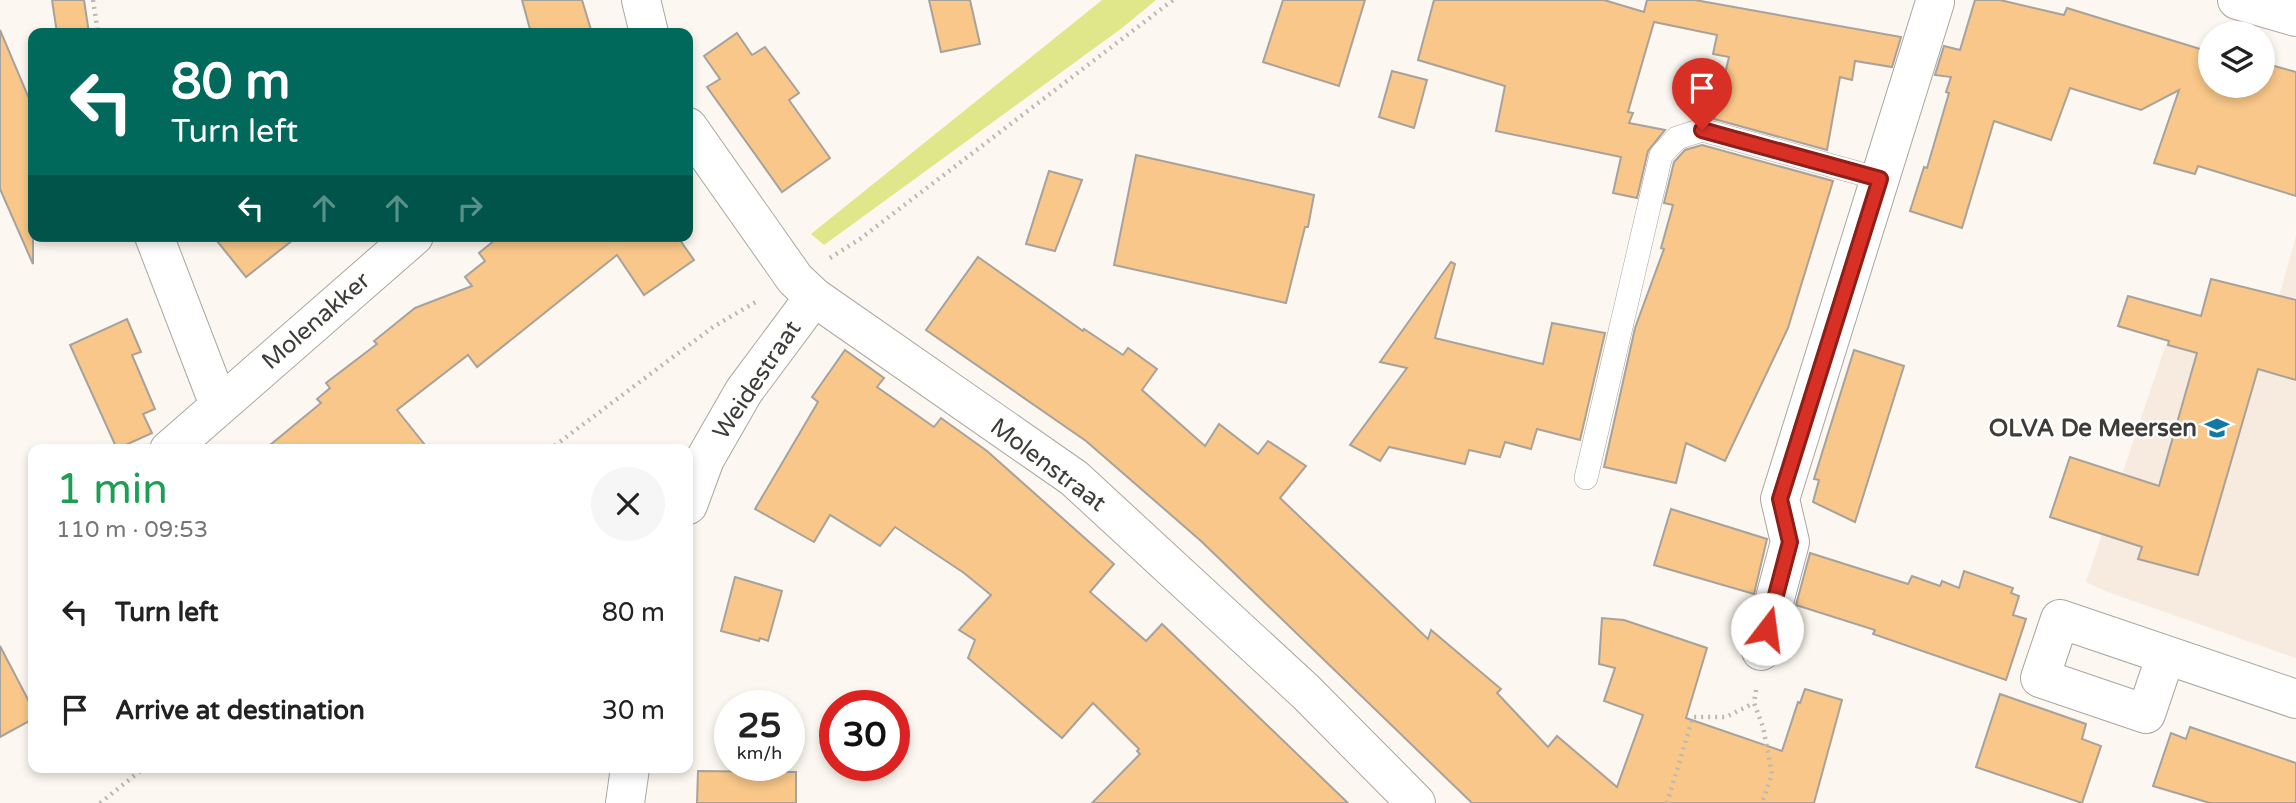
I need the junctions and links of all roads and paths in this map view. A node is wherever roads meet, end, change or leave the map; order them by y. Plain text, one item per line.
1 (93, 0) edge
2 (640, 0) edge
3 (1173, 0) edge
4 (2238, 0) edge
5 (1931, 1) edge
6 (2296, 17) edge
7 (97, 28) edge
8 (648, 28) edge
9 (693, 134) edge
10 (1880, 179) junction
11 (155, 242) edge
12 (407, 242) edge
13 (804, 288) junction
14 (219, 405) junction
15 (176, 444) edge
16 (557, 444) edge
17 (1586, 478) dead end
18 (693, 491) edge
19 (1761, 651) joint
20 (2166, 655) dead end
21 (2296, 699) edge
22 (1754, 703) junction
23 (138, 773) edge
24 (628, 773) edge
25 (100, 803) edge
26 (625, 803) edge
27 (1416, 803) edge
28 (1667, 803) edge
29 (1762, 803) edge

1 - 7 path
2 - 8 street
3 - 13 path
4 - 6 street
5 - 10 street
9 - 13 street, Molenstraat
10 - 17 lane
10 - 19 street
11 - 14 street
12 - 14 street, Molenakker
13 - 16 path
13 - 18 street, Weidestraat
13 - 27 street, Molenstraat
14 - 15 street, Molenakker
19 - 22 path
20 - 21 street
22 - 28 path
22 - 29 path
23 - 25 path
24 - 26 street

